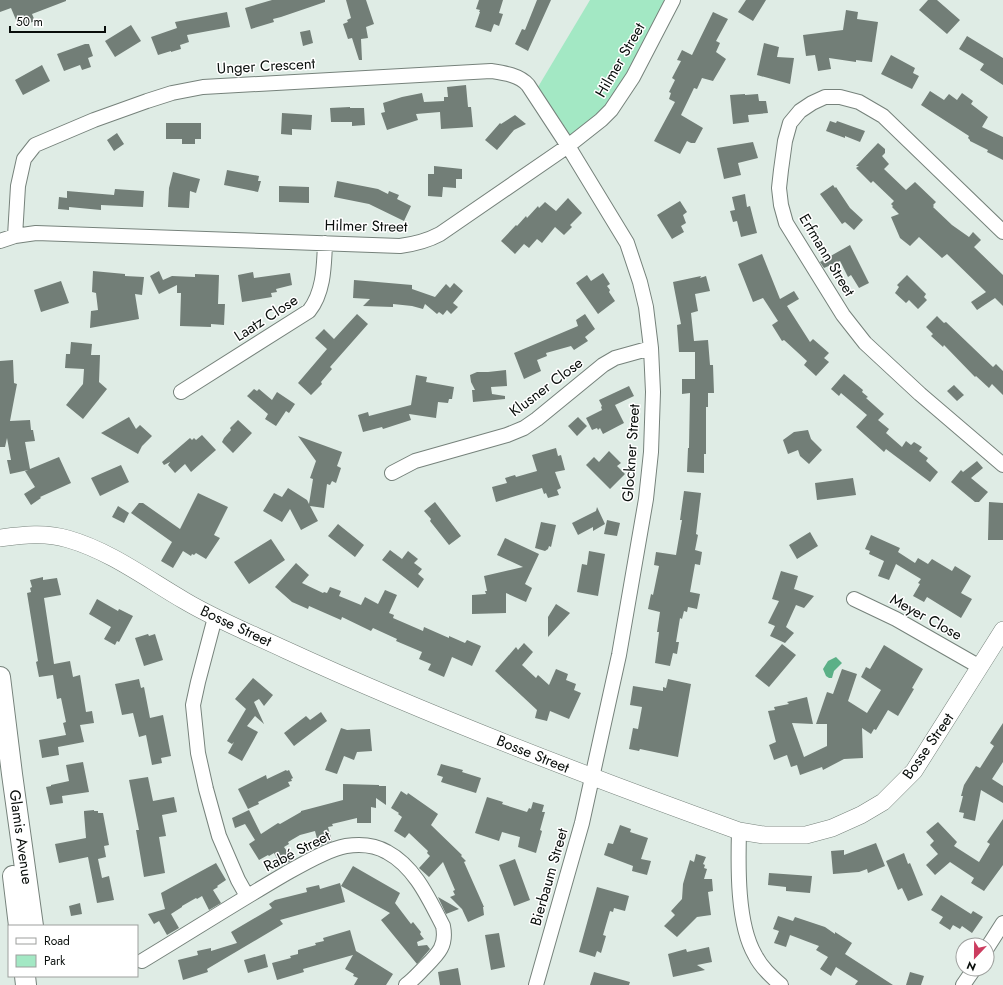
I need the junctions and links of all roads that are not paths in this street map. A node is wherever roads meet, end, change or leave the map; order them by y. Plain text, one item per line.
1 (673, 0) edge
2 (568, 146) junction
3 (1003, 232) edge
4 (15, 236) junction
5 (0, 241) edge
6 (325, 243) junction
7 (651, 348) junction
8 (181, 392) dead end
9 (1003, 465) edge
10 (392, 473) dead end
11 (0, 538) edge
12 (854, 599) dead end
13 (216, 618) junction
14 (1003, 630) edge
15 (980, 667) junction
16 (0, 677) edge
17 (3, 721) edge
18 (0, 777) edge
19 (592, 778) junction
20 (739, 831) junction
21 (247, 896) junction
22 (1003, 923) edge
23 (19, 925) edge
24 (33, 925) edge
25 (994, 937) edge
26 (142, 961) dead end
27 (406, 985) edge
28 (536, 985) edge
29 (781, 985) edge

1 - 2 street, Hilmer Street
2 - 4 street, Unger Crescent
2 - 6 street, Hilmer Street
2 - 7 street, Glockner Street
3 - 9 street, Erfmann Street
4 - 5 street, Hilmer Street
4 - 6 street, Hilmer Street
6 - 8 street, Laatz Close
7 - 10 street, Klusner Close
7 - 19 street, Glockner Street
11 - 13 street, Bosse Street
12 - 15 street, Meyer Close
13 - 19 street, Bosse Street
13 - 21 street
14 - 15 street, Bosse Street
15 - 20 street, Bosse Street
16 - 17 main road, Glamis Avenue
17 - 24 main road, Glamis Avenue
18 - 23 main road, Glamis Avenue
19 - 20 street, Bosse Street
19 - 28 street, Bierbaum Street
20 - 29 street
21 - 26 street, Rabé Street
21 - 27 street, Rabé Street
22 - 25 street

